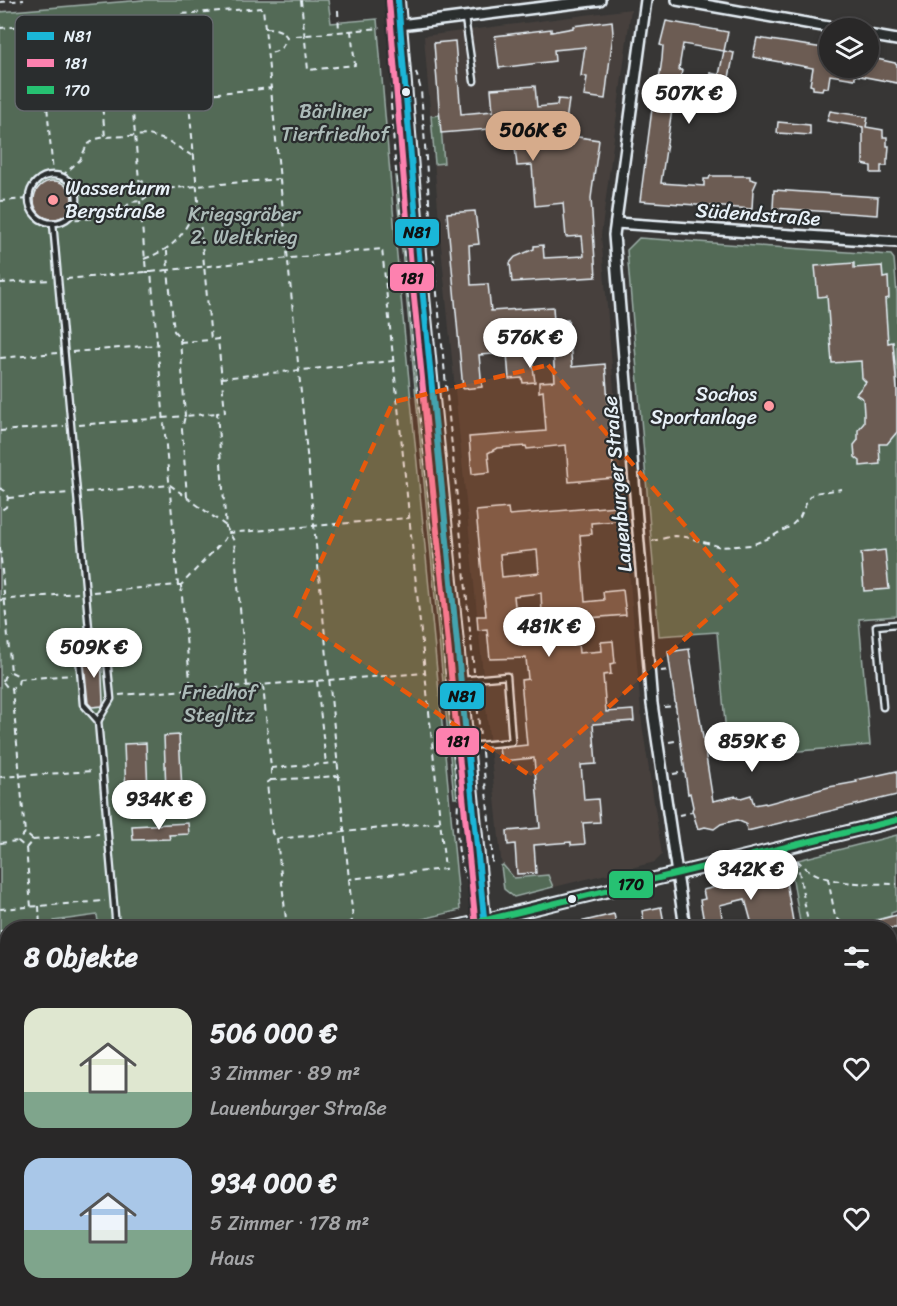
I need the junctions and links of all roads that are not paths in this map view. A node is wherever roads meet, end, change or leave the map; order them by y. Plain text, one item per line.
1 (398, 0) edge
2 (600, 0) edge
3 (645, 0) edge
4 (677, 0) edge
5 (465, 17) junction
6 (400, 25) junction
7 (819, 25) edge
8 (897, 32) edge
9 (892, 39) edge
10 (474, 81) dead end
11 (53, 223) junction
12 (616, 223) junction
13 (897, 242) edge
14 (897, 624) edge
15 (89, 629) junction
16 (460, 680) junction
17 (883, 707) dead end
18 (98, 721) junction
19 (467, 747) junction
20 (897, 820) edge
21 (676, 873) junction
22 (115, 921) edge
23 (484, 921) edge
24 (499, 921) edge
25 (684, 921) edge

1 - 6 street
2 - 5 street
3 - 12 street, Lauenburger Straße
4 - 7 street
5 - 6 street
5 - 10 lane
6 - 16 street
8 - 9 street
11 - 11 lane
11 - 15 lane
12 - 13 street, Südendstraße
12 - 21 street, Lauenburger Straße
14 - 17 lane
15 - 18 lane
15 - 18 lane
16 - 19 street
16 - 19 lane
18 - 22 lane
19 - 23 street
20 - 21 street
21 - 24 street
21 - 25 street, Lauenburger Straße

